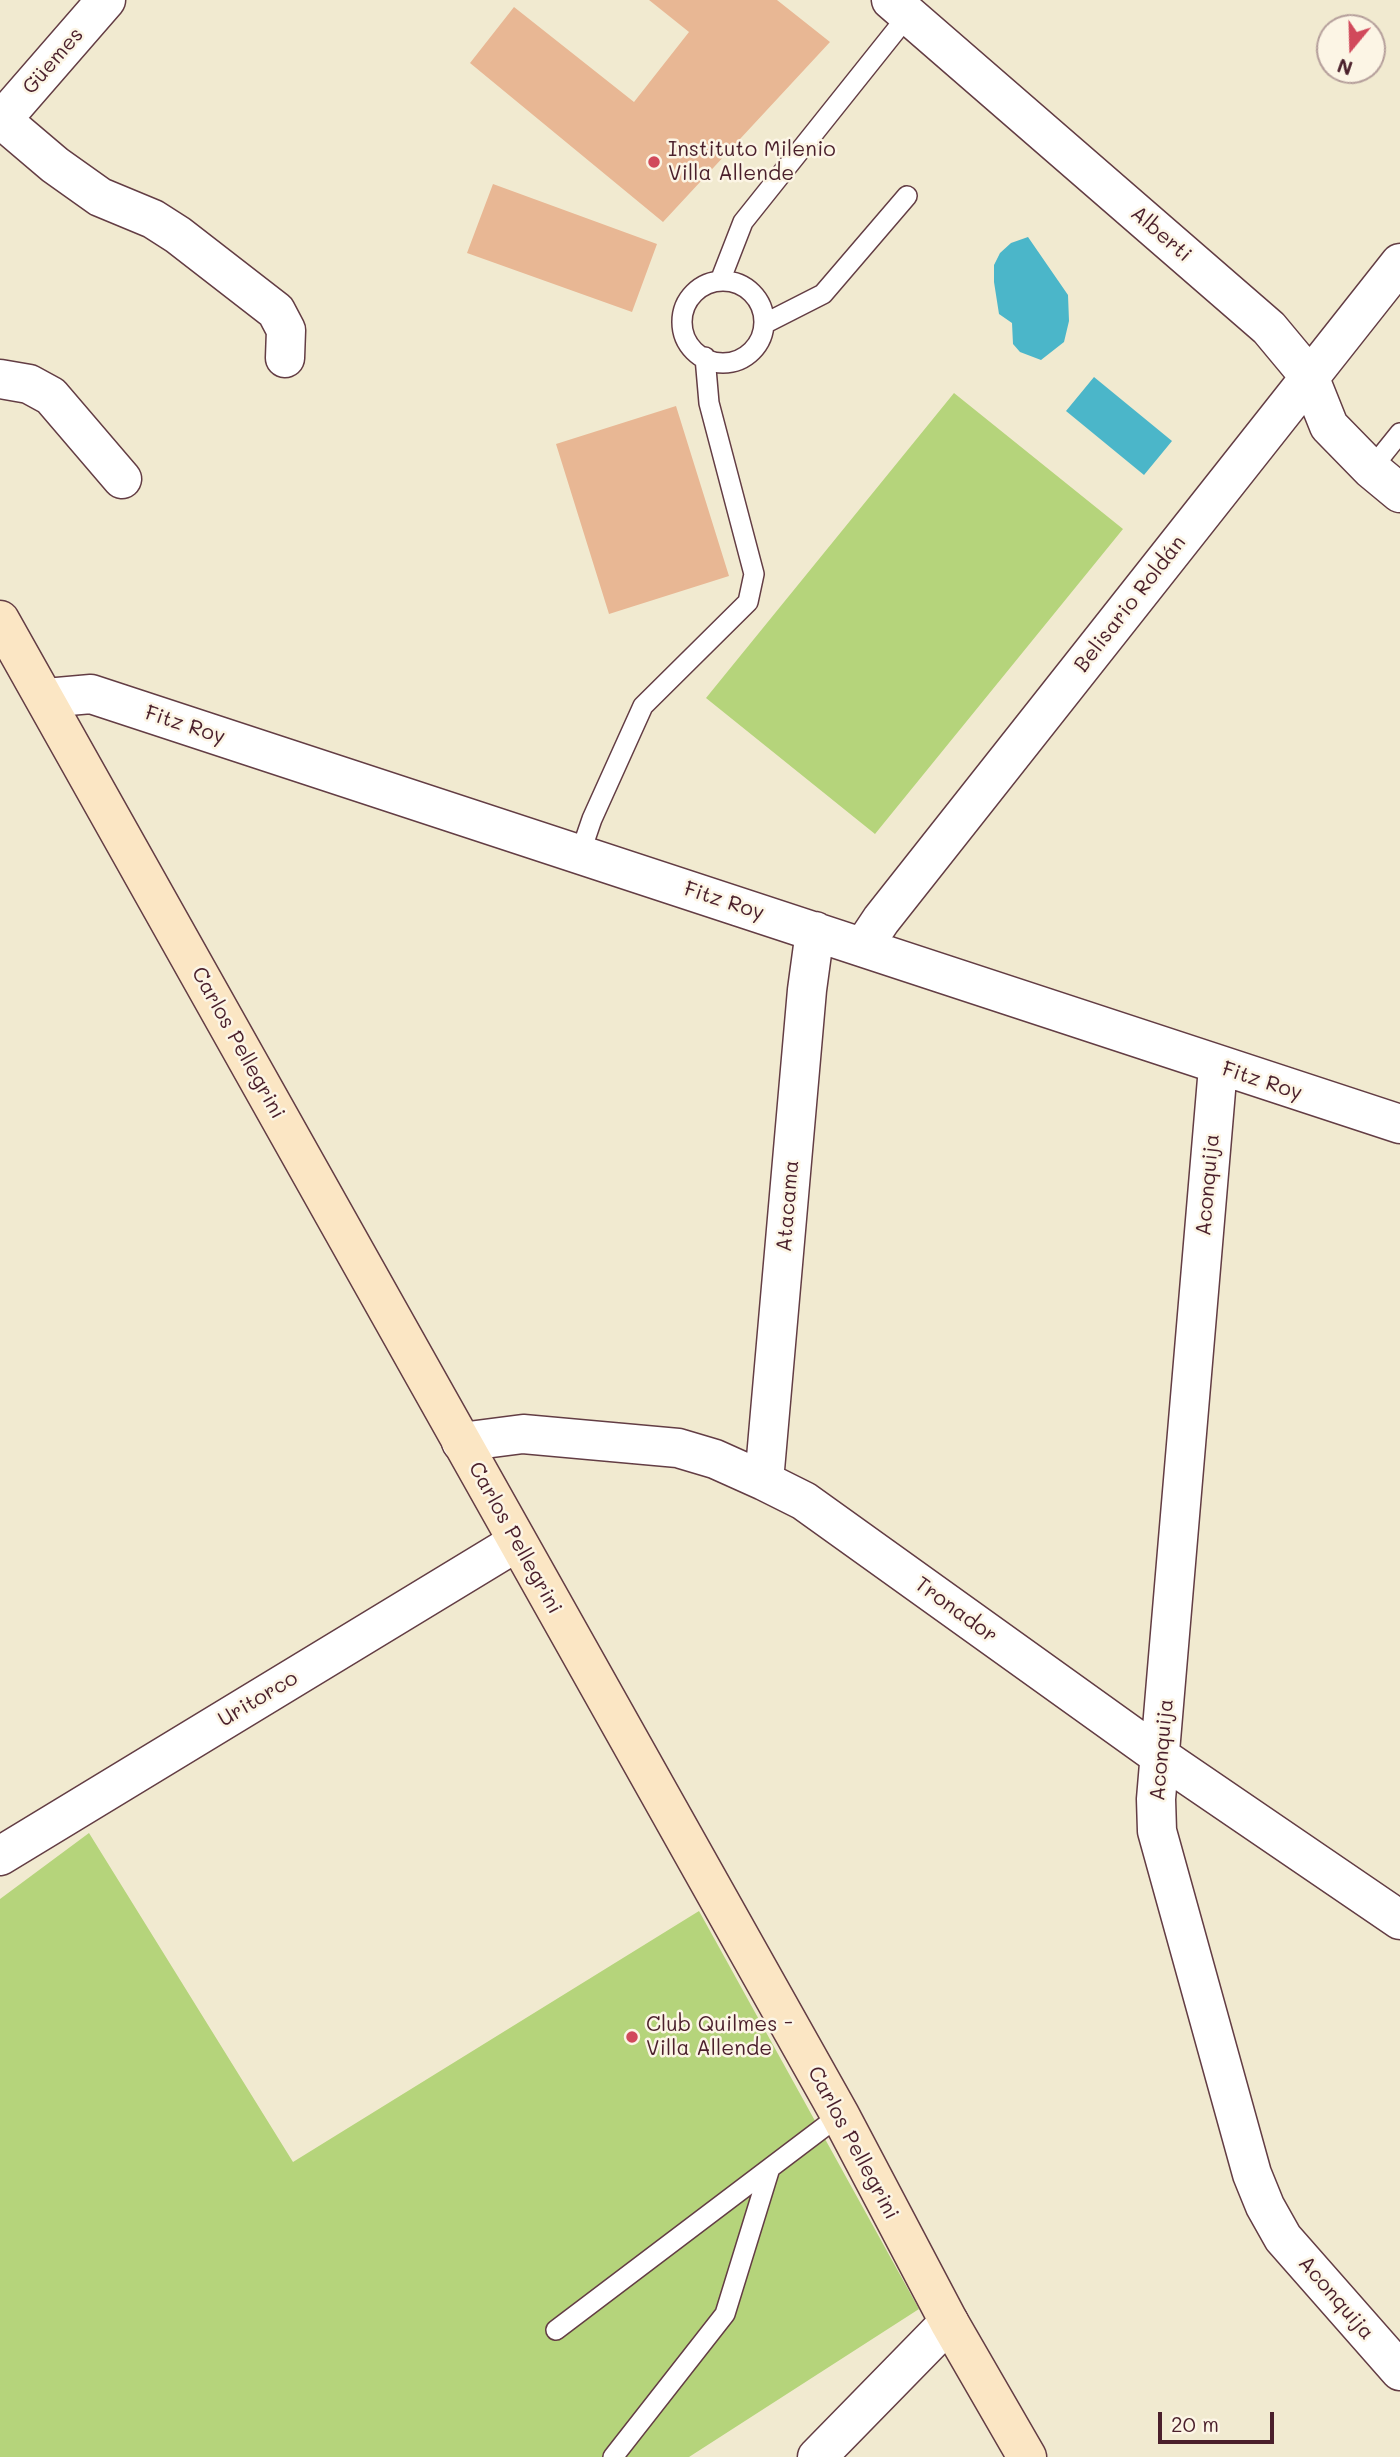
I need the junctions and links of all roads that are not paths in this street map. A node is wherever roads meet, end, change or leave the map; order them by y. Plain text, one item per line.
1 (106, 0) edge
2 (900, 7) edge
3 (1, 121) edge
4 (907, 196) dead end
5 (1400, 263) edge
6 (720, 281) junction
7 (764, 324) junction
8 (705, 357) junction
9 (285, 358) dead end
10 (1309, 376) junction
11 (0, 379) edge
12 (1400, 433) edge
13 (1371, 469) junction
14 (122, 479) dead end
15 (1400, 493) edge
16 (0, 620) edge
17 (46, 698) junction
18 (580, 854) junction
19 (815, 931) junction
20 (863, 947) junction
21 (1218, 1067) junction
22 (1400, 1124) edge
23 (461, 1441) junction
24 (764, 1481) junction
25 (517, 1542) junction
26 (1161, 1757) junction
27 (0, 1856) edge
28 (1400, 1920) edge
29 (840, 2115) junction
30 (770, 2168) junction
31 (949, 2322) junction
32 (556, 2330) dead end
33 (1400, 2371) edge
34 (613, 2457) edge
35 (817, 2457) edge
36 (1027, 2457) edge

1 - 3 street, Güemes
2 - 6 lane
2 - 10 street, Alberti
3 - 9 street
4 - 7 lane
5 - 10 street, Belisario Roldán
6 - 7 lane
6 - 8 lane
7 - 8 lane
8 - 18 lane
10 - 13 street, Alberti
10 - 20 street, Belisario Roldán
11 - 14 street
12 - 13 lane
13 - 15 street, Alberti
16 - 17 main road, Carlos Pellegrini
17 - 18 street, Fitz Roy
17 - 23 main road, Carlos Pellegrini
18 - 19 street, Fitz Roy
19 - 20 street, Fitz Roy
19 - 24 street, Atacama
20 - 21 street, Fitz Roy
21 - 22 street, Fitz Roy
21 - 26 street, Aconquija
23 - 24 street, Tronador
23 - 25 main road, Carlos Pellegrini
24 - 26 street, Tronador
25 - 27 street, Uritorco
25 - 29 main road, Carlos Pellegrini
26 - 28 street, Tronador
26 - 33 street, Aconquija
29 - 30 lane
29 - 31 main road, Carlos Pellegrini
30 - 32 lane
30 - 34 lane
31 - 35 street
31 - 36 main road, Carlos Pellegrini

